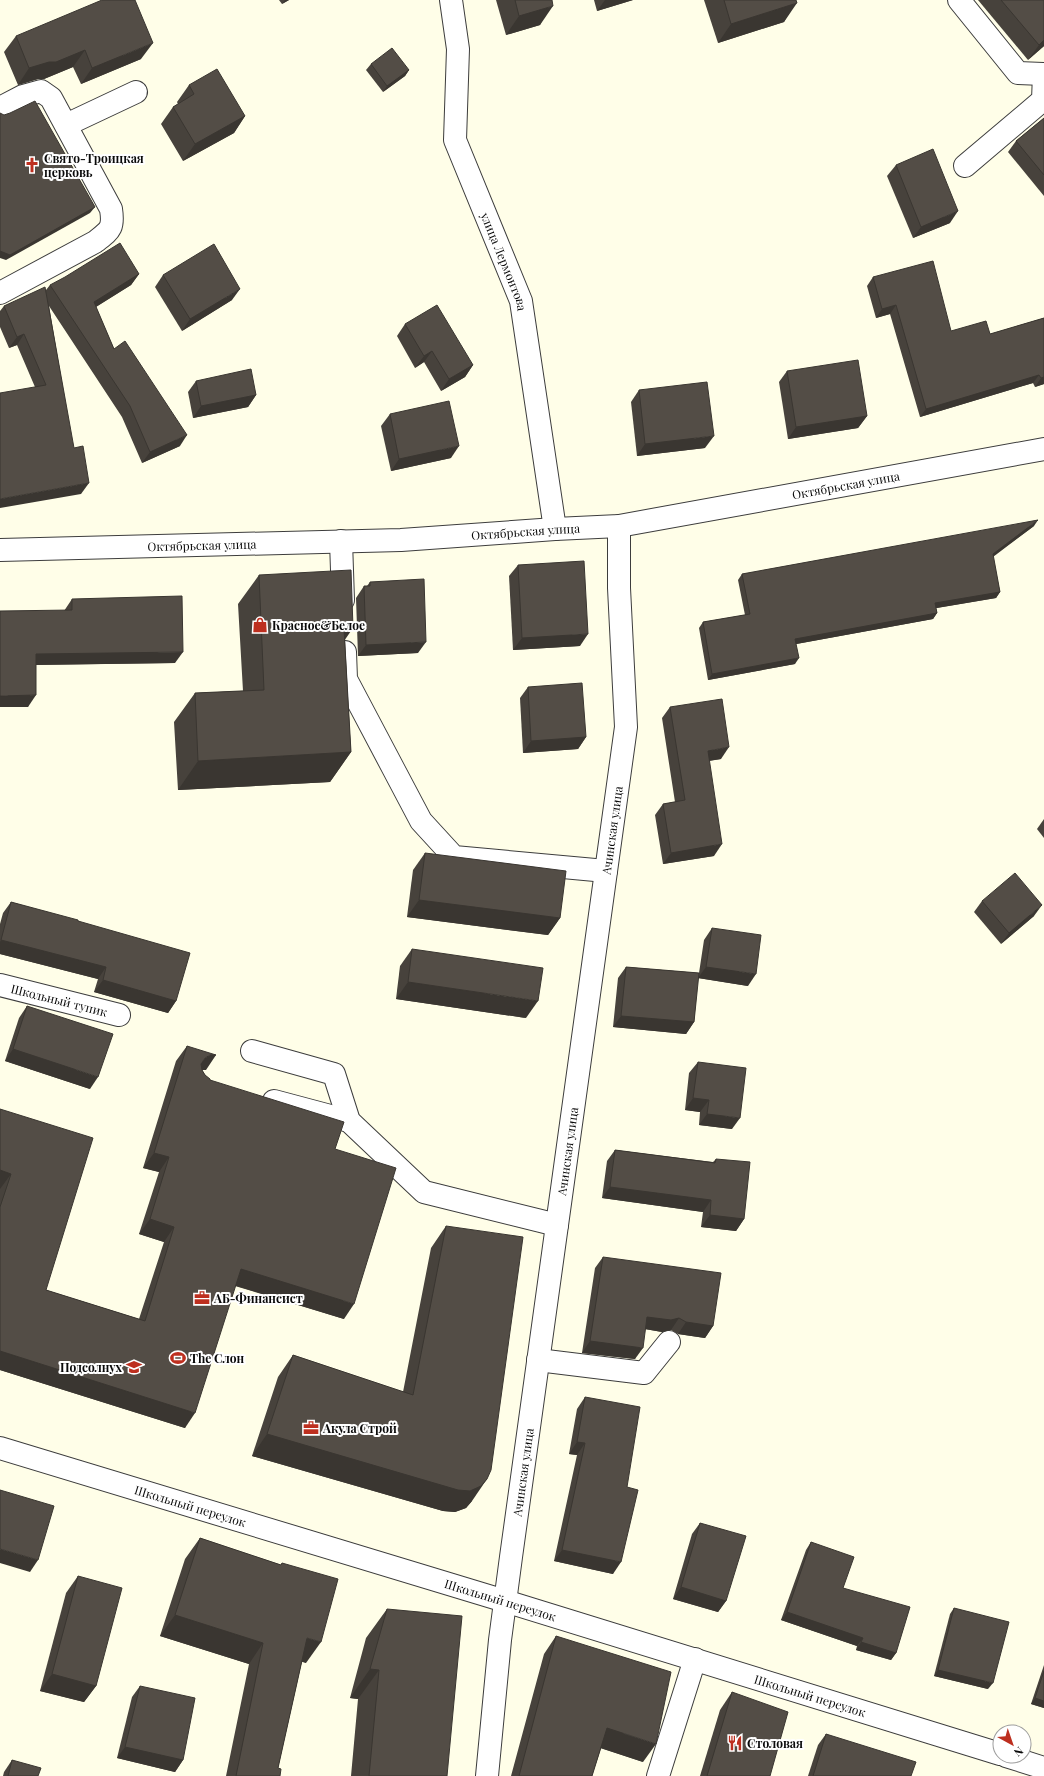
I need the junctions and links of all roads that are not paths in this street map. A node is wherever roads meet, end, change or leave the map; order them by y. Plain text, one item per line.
1 (450, 0) edge
2 (959, 0) edge
3 (1044, 74) edge
4 (136, 92) dead end
5 (0, 108) edge
6 (66, 125) junction
7 (965, 166) dead end
8 (2, 289) edge
9 (1044, 449) edge
10 (619, 526) junction
11 (555, 529) junction
12 (341, 541) junction
13 (0, 550) edge
14 (606, 871) junction
15 (0, 985) edge
16 (119, 1015) dead end
17 (252, 1052) dead end
18 (257, 1096) edge
19 (349, 1121) junction
20 (557, 1225) junction
21 (669, 1342) dead end
22 (538, 1360) junction
23 (0, 1448) edge
24 (505, 1601) junction
25 (695, 1660) junction
26 (992, 1752) edge
27 (1031, 1764) edge
28 (1044, 1768) edge
29 (487, 1776) edge
30 (658, 1776) edge

1 - 11 street, улица Лермонтова
2 - 3 street
3 - 7 street
4 - 6 street
5 - 6 street
6 - 8 street
9 - 10 street, Октябрьская улица
10 - 11 street, Октябрьская улица
10 - 14 street, Ачинская улица
11 - 12 street, Октябрьская улица
12 - 13 street, Октябрьская улица
12 - 14 street
14 - 20 street, Ачинская улица
15 - 16 street, Школьный тупик
17 - 19 street
18 - 19 street
19 - 20 street
20 - 22 street, Ачинская улица
21 - 22 street
22 - 24 street, Ачинская улица
23 - 24 street, Школьный переулок
24 - 25 street, Школьный переулок
24 - 29 street, Ачинская улица
25 - 26 street, Школьный переулок
25 - 30 street
27 - 28 street

